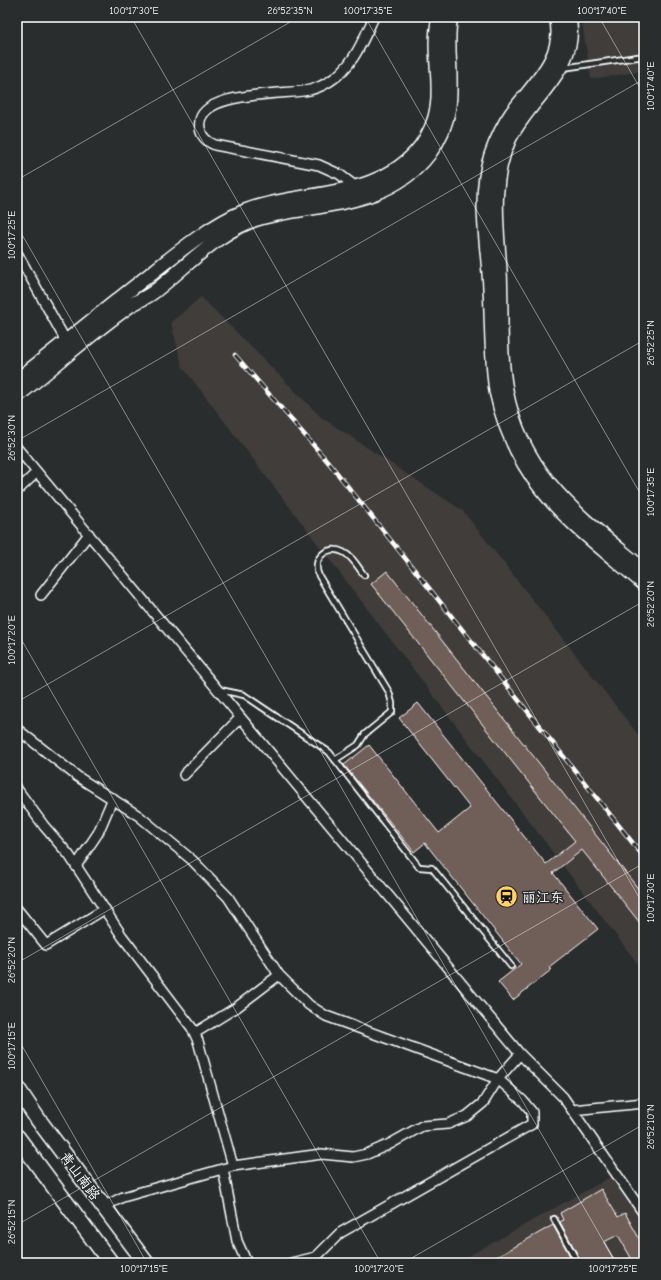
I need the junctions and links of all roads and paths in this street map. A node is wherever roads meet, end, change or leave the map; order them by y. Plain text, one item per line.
1 (374, 17) edge
2 (439, 17) edge
3 (451, 17) edge
4 (556, 17) edge
5 (569, 17) edge
6 (644, 56) edge
7 (561, 68) junction
8 (355, 186) junction
9 (17, 253) edge
10 (66, 341) junction
11 (17, 380) edge
12 (17, 396) edge
13 (17, 448) edge
14 (37, 472) junction
15 (17, 491) edge
16 (88, 534) junction
17 (644, 570) edge
18 (364, 574) dead end
19 (644, 584) edge
20 (42, 595) dead end
21 (217, 689) junction
22 (240, 718) junction
23 (17, 728) edge
24 (335, 760) junction
25 (184, 775) dead end
26 (17, 789) edge
27 (113, 798) junction
28 (76, 866) junction
29 (17, 909) edge
30 (105, 909) junction
31 (511, 966) dead end
32 (279, 975) junction
33 (195, 1033) junction
34 (520, 1054) junction
35 (498, 1079) junction
36 (17, 1088) edge
37 (644, 1103) edge
38 (572, 1110) junction
39 (17, 1137) edge
40 (233, 1166) junction
41 (223, 1169) junction
42 (103, 1207) junction
43 (644, 1214) edge
44 (554, 1219) dead end
45 (111, 1263) edge
46 (146, 1263) edge
47 (247, 1263) edge
48 (291, 1263) edge
49 (578, 1263) edge

1 - 8 street
2 - 8 street
3 - 12 street
4 - 19 street
5 - 7 street
6 - 7 lane
7 - 17 street
8 - 10 street
9 - 10 street
10 - 11 street
13 - 14 street
14 - 15 street
14 - 16 street
16 - 20 street
16 - 21 street
18 - 24 lane
21 - 22 street
21 - 24 lane
22 - 25 street
22 - 34 street
23 - 27 street
24 - 31 lane
26 - 28 street
27 - 28 street
27 - 32 street
28 - 30 street
29 - 30 street
30 - 33 street
32 - 33 street
32 - 35 street
33 - 40 street
34 - 35 street
34 - 38 street
35 - 40 street
35 - 48 street
36 - 42 main road, 青山南路
37 - 38 street
38 - 43 street
39 - 45 main road, 青山南路
40 - 41 street
41 - 42 street
41 - 47 street
42 - 46 main road, 青山南路
44 - 49 lane

